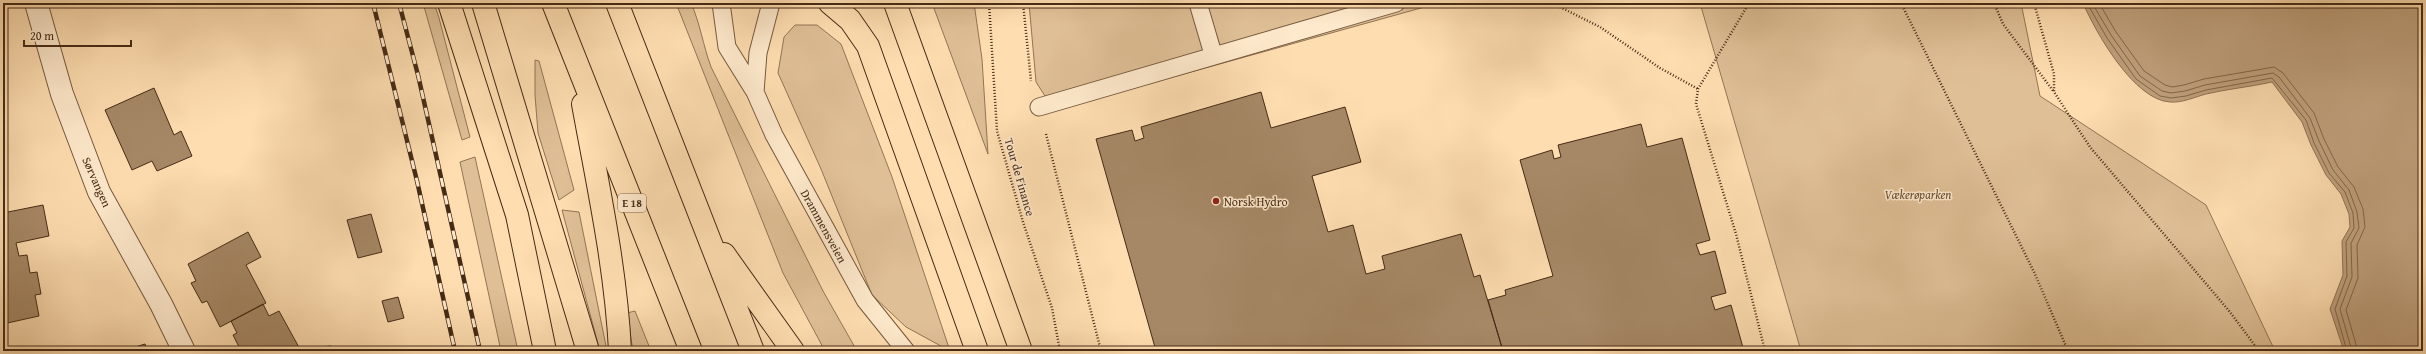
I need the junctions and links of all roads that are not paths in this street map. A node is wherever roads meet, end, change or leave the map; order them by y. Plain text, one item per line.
1 (36, 3) edge
2 (449, 3) edge
3 (483, 3) edge
4 (553, 3) edge
5 (617, 3) edge
6 (720, 3) edge
7 (771, 3) edge
8 (830, 3) edge
9 (895, 3) edge
10 (1198, 3) edge
11 (1396, 3) edge
12 (573, 54) junction
13 (1213, 54) junction
14 (505, 79) junction
15 (755, 92) junction
16 (1039, 106) road end
17 (517, 215) junction
18 (704, 227) junction
19 (184, 351) edge
20 (545, 351) edge
21 (588, 351) edge
22 (620, 351) edge
23 (691, 351) edge
24 (753, 351) edge
25 (793, 351) edge
26 (906, 351) edge
27 (977, 351) edge
28 (1021, 351) edge

1 - 19 street, Sørvangen
2 - 17 highway
3 - 14 highway
4 - 12 highway, E 18
5 - 18 highway
6 - 15 lane, Drammensveien
7 - 15 lane, Drammensveien
8 - 27 highway
9 - 28 highway
10 - 13 lane
11 - 13 lane
12 - 22 highway
12 - 23 highway, E 18
13 - 16 lane
14 - 17 highway
14 - 21 highway
15 - 26 lane, Drammensveien
17 - 20 highway
18 - 24 highway
18 - 25 highway

